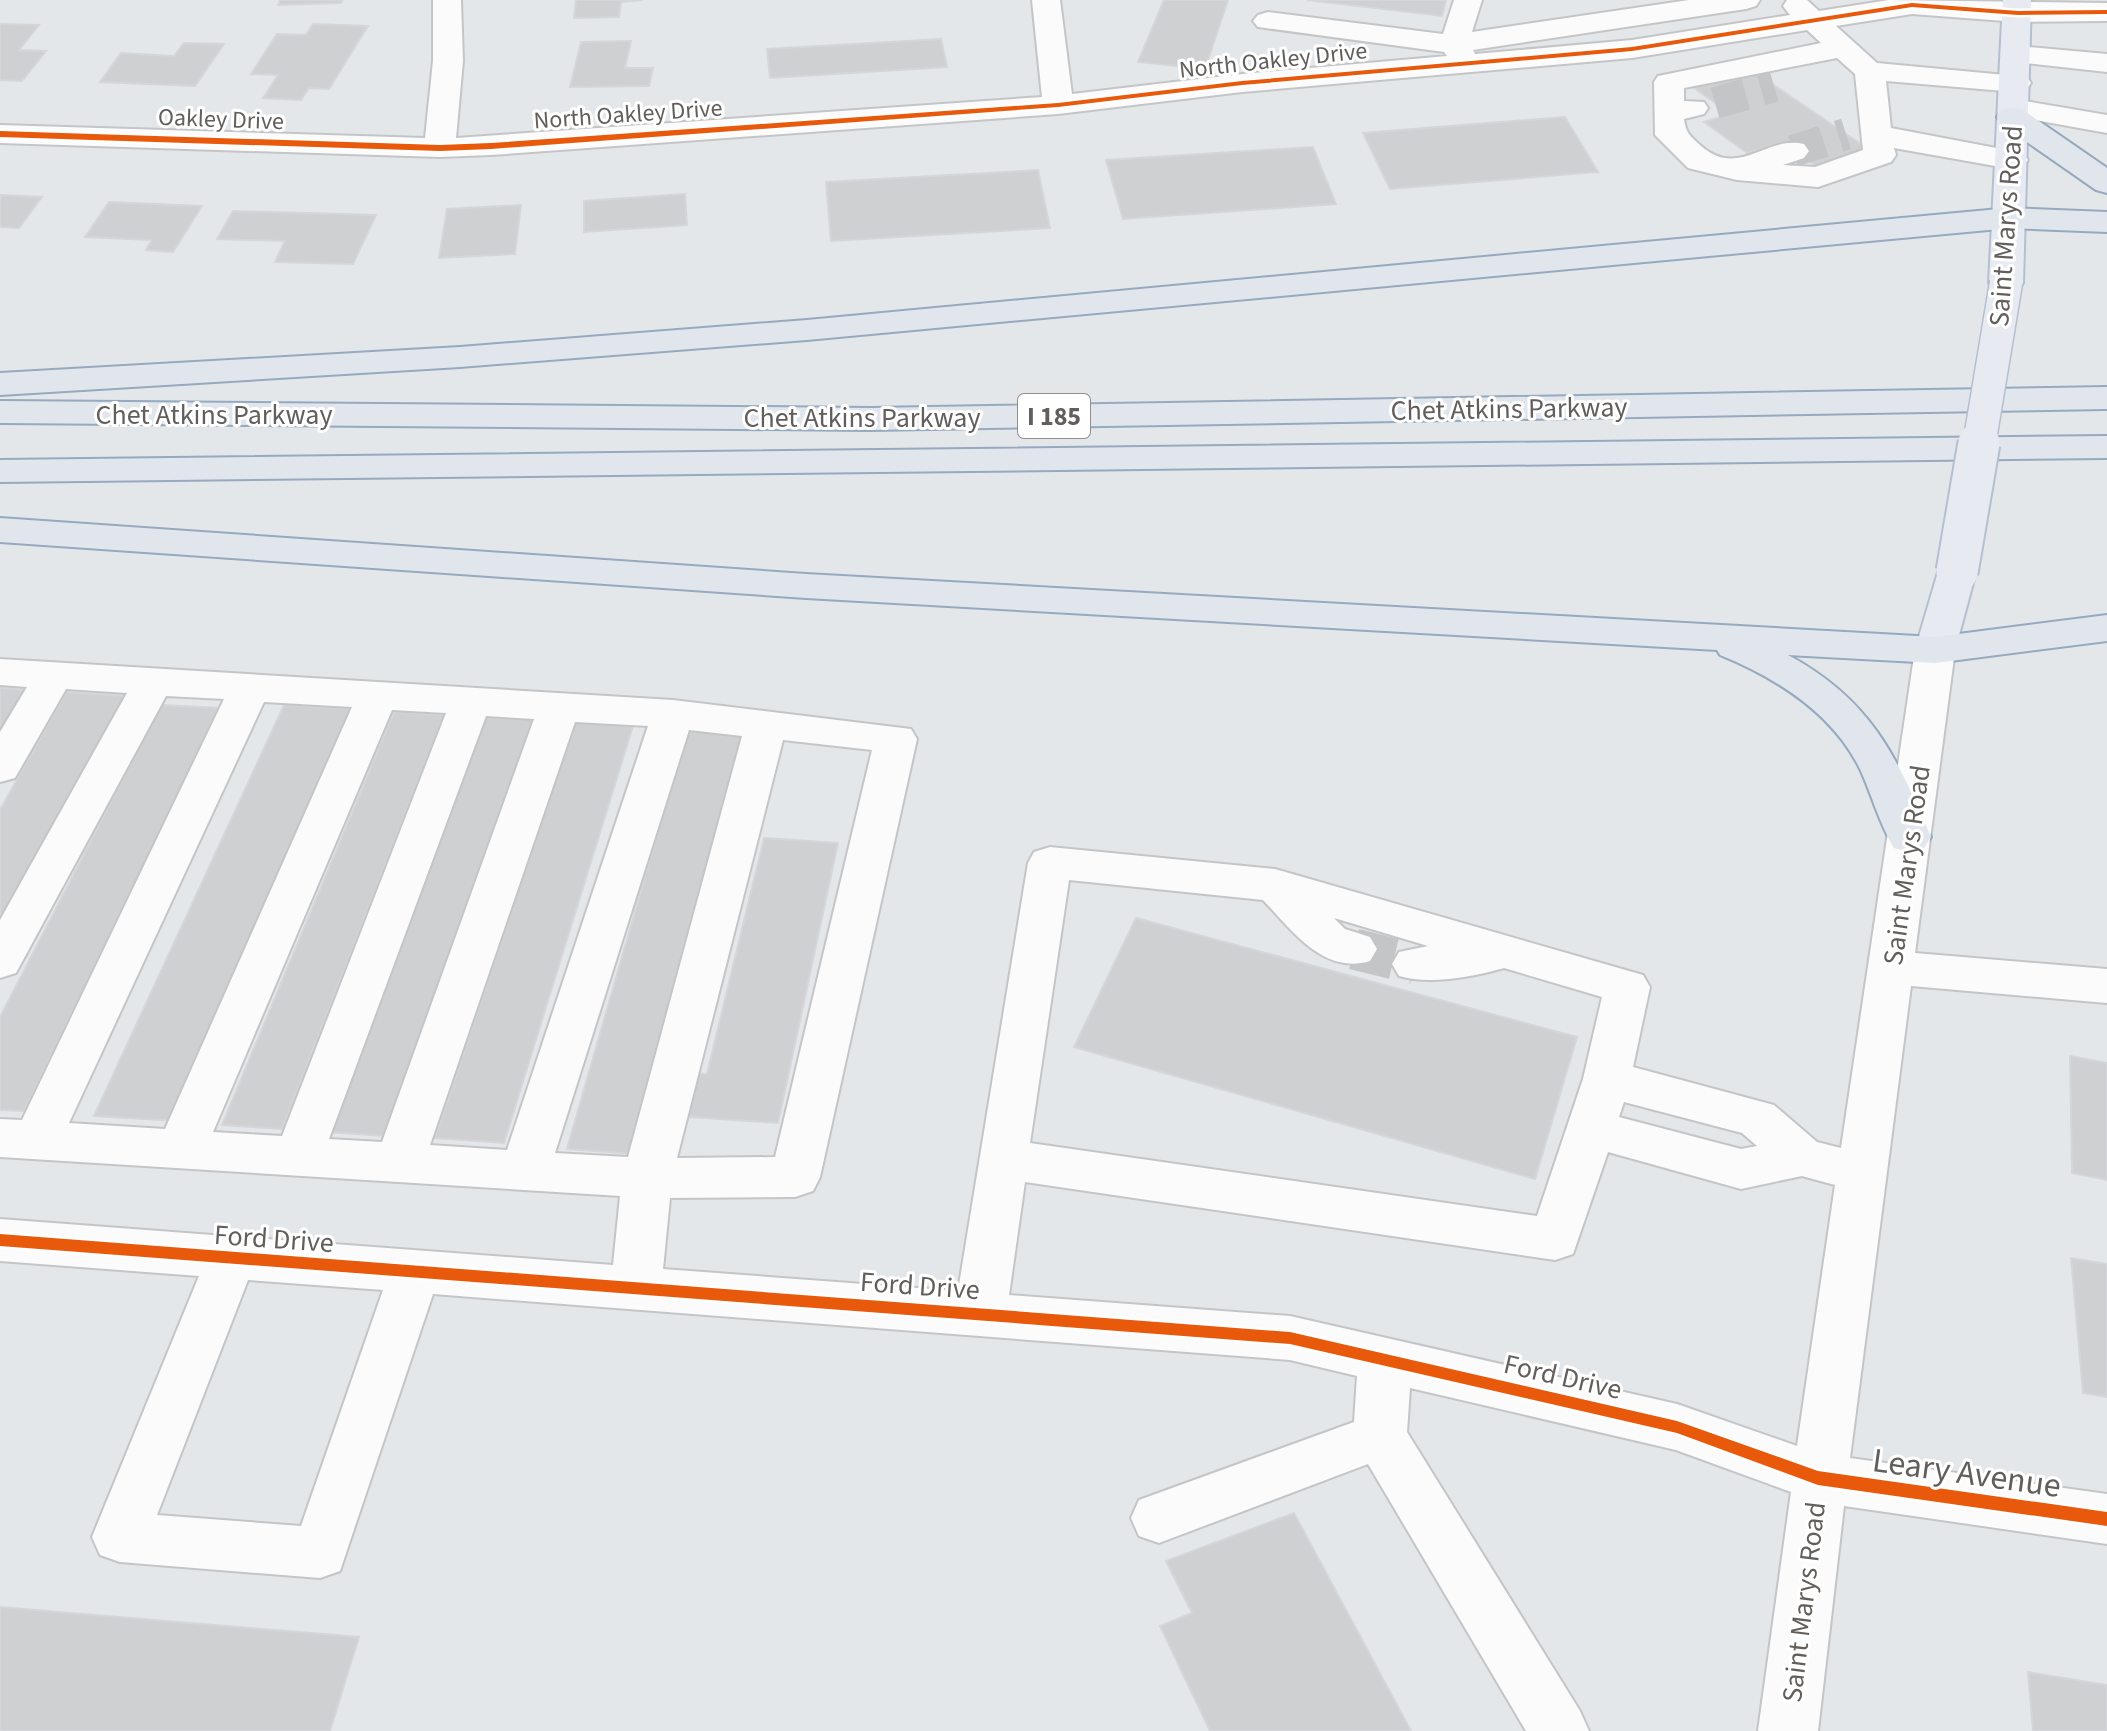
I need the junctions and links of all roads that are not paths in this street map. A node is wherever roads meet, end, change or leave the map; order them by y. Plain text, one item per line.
1 (447, 0) edge
2 (1046, 0) edge
3 (1468, 0) edge
4 (1746, 0) edge
5 (1788, 0) edge
6 (1910, 2) edge
7 (2018, 6) edge
8 (2107, 12) edge
9 (1813, 19) junction
10 (1259, 42) edge
11 (1460, 54) junction
12 (1859, 61) junction
13 (2107, 63) edge
14 (1774, 86) tunnel mouth
15 (2015, 91) junction
16 (1715, 103) tunnel mouth
17 (1058, 105) junction
18 (1668, 113) junction
19 (2107, 124) edge
20 (1866, 132) junction
21 (0, 134) edge
22 (440, 148) junction
23 (1793, 151) tunnel mouth
24 (2012, 160) junction
25 (1737, 170) junction
26 (2107, 183) edge
27 (2010, 218) junction
28 (2107, 222) edge
29 (0, 384) edge
30 (2107, 398) edge
31 (0, 412) edge
32 (2107, 447) edge
33 (0, 471) edge
34 (0, 530) edge
35 (2107, 628) edge
36 (1709, 637) junction
37 (1935, 650) junction
38 (0, 672) edge
39 (54, 675) junction
40 (154, 681) junction
41 (250, 687) junction
42 (378, 695) junction
43 (471, 701) junction
44 (559, 707) junction
45 (673, 714) junction
46 (766, 724) junction
47 (0, 768) edge
48 (1909, 837) junction
49 (1275, 885) junction
50 (1354, 949) tunnel mouth
51 (1511, 953) junction
52 (0, 961) edge
53 (1415, 964) tunnel mouth
54 (1892, 968) junction
55 (2107, 986) edge
56 (1607, 1079) junction
57 (1592, 1129) junction
58 (18, 1139) edge
59 (181, 1149) junction
60 (298, 1157) junction
61 (1802, 1157) junction
62 (1003, 1159) junction
63 (399, 1163) junction
64 (525, 1171) junction
65 (1859, 1172) junction
66 (647, 1178) junction
67 (0, 1240) edge
68 (231, 1259) junction
69 (414, 1273) junction
70 (636, 1288) junction
71 (981, 1313) junction
72 (1385, 1360) junction
73 (1380, 1436) junction
74 (1818, 1478) junction
75 (1159, 1518) dead end
76 (2107, 1519) edge
77 (1559, 1731) edge
78 (1788, 1731) edge

1 - 22 street
2 - 17 street
3 - 11 street
4 - 11 street
5 - 9 street
6 - 7 street, North Oakley Drive
6 - 9 street, North Oakley Drive
7 - 8 street, North Oakley Drive
7 - 15 main road, Saint Marys Road
9 - 11 street, North Oakley Drive
9 - 12 street
10 - 11 street, North Oakley Drive
10 - 11 street
10 - 17 street, North Oakley Drive
12 - 14 street
12 - 15 street
12 - 18 street
12 - 20 street
13 - 15 street
15 - 19 street
15 - 24 main road, Saint Marys Road
15 - 26 highway
16 - 18 street
17 - 22 street, North Oakley Drive
18 - 25 street
20 - 24 street
20 - 25 street
21 - 22 street, Oakley Drive
23 - 25 street
24 - 27 main road, Saint Marys Road
27 - 28 highway
27 - 29 highway
27 - 37 main road, Saint Marys Road, bridge
30 - 31 highway, Chet Atkins Parkway / I 185
32 - 33 highway, Chet Atkins Parkway / I 185
34 - 36 highway
35 - 37 highway
36 - 37 highway
36 - 48 highway
37 - 48 street, Saint Marys Road
38 - 39 street
39 - 40 street
39 - 47 street
40 - 41 street
40 - 52 street
41 - 42 street
41 - 58 street
42 - 43 street
42 - 59 street
43 - 44 street
43 - 60 street
44 - 45 street
44 - 63 street
45 - 46 street
45 - 64 street
46 - 66 street
46 - 66 street
48 - 54 street, Saint Marys Road
49 - 50 street
49 - 51 street
49 - 62 street
51 - 53 street
51 - 56 street
54 - 55 street
54 - 65 street, Saint Marys Road
56 - 57 street
56 - 61 street
57 - 61 street
57 - 62 street
58 - 59 street
59 - 60 street
60 - 63 street
61 - 65 street
62 - 71 street
63 - 64 street
64 - 66 street
65 - 74 street, Saint Marys Road
66 - 70 street
67 - 68 street, Ford Drive
68 - 69 street, Ford Drive
68 - 69 street
69 - 70 street, Ford Drive
70 - 71 street, Ford Drive
71 - 72 street, Ford Drive
72 - 73 street
72 - 74 street, Ford Drive
73 - 75 street
73 - 77 street
74 - 76 street, Leary Avenue
74 - 78 street, Saint Marys Road

